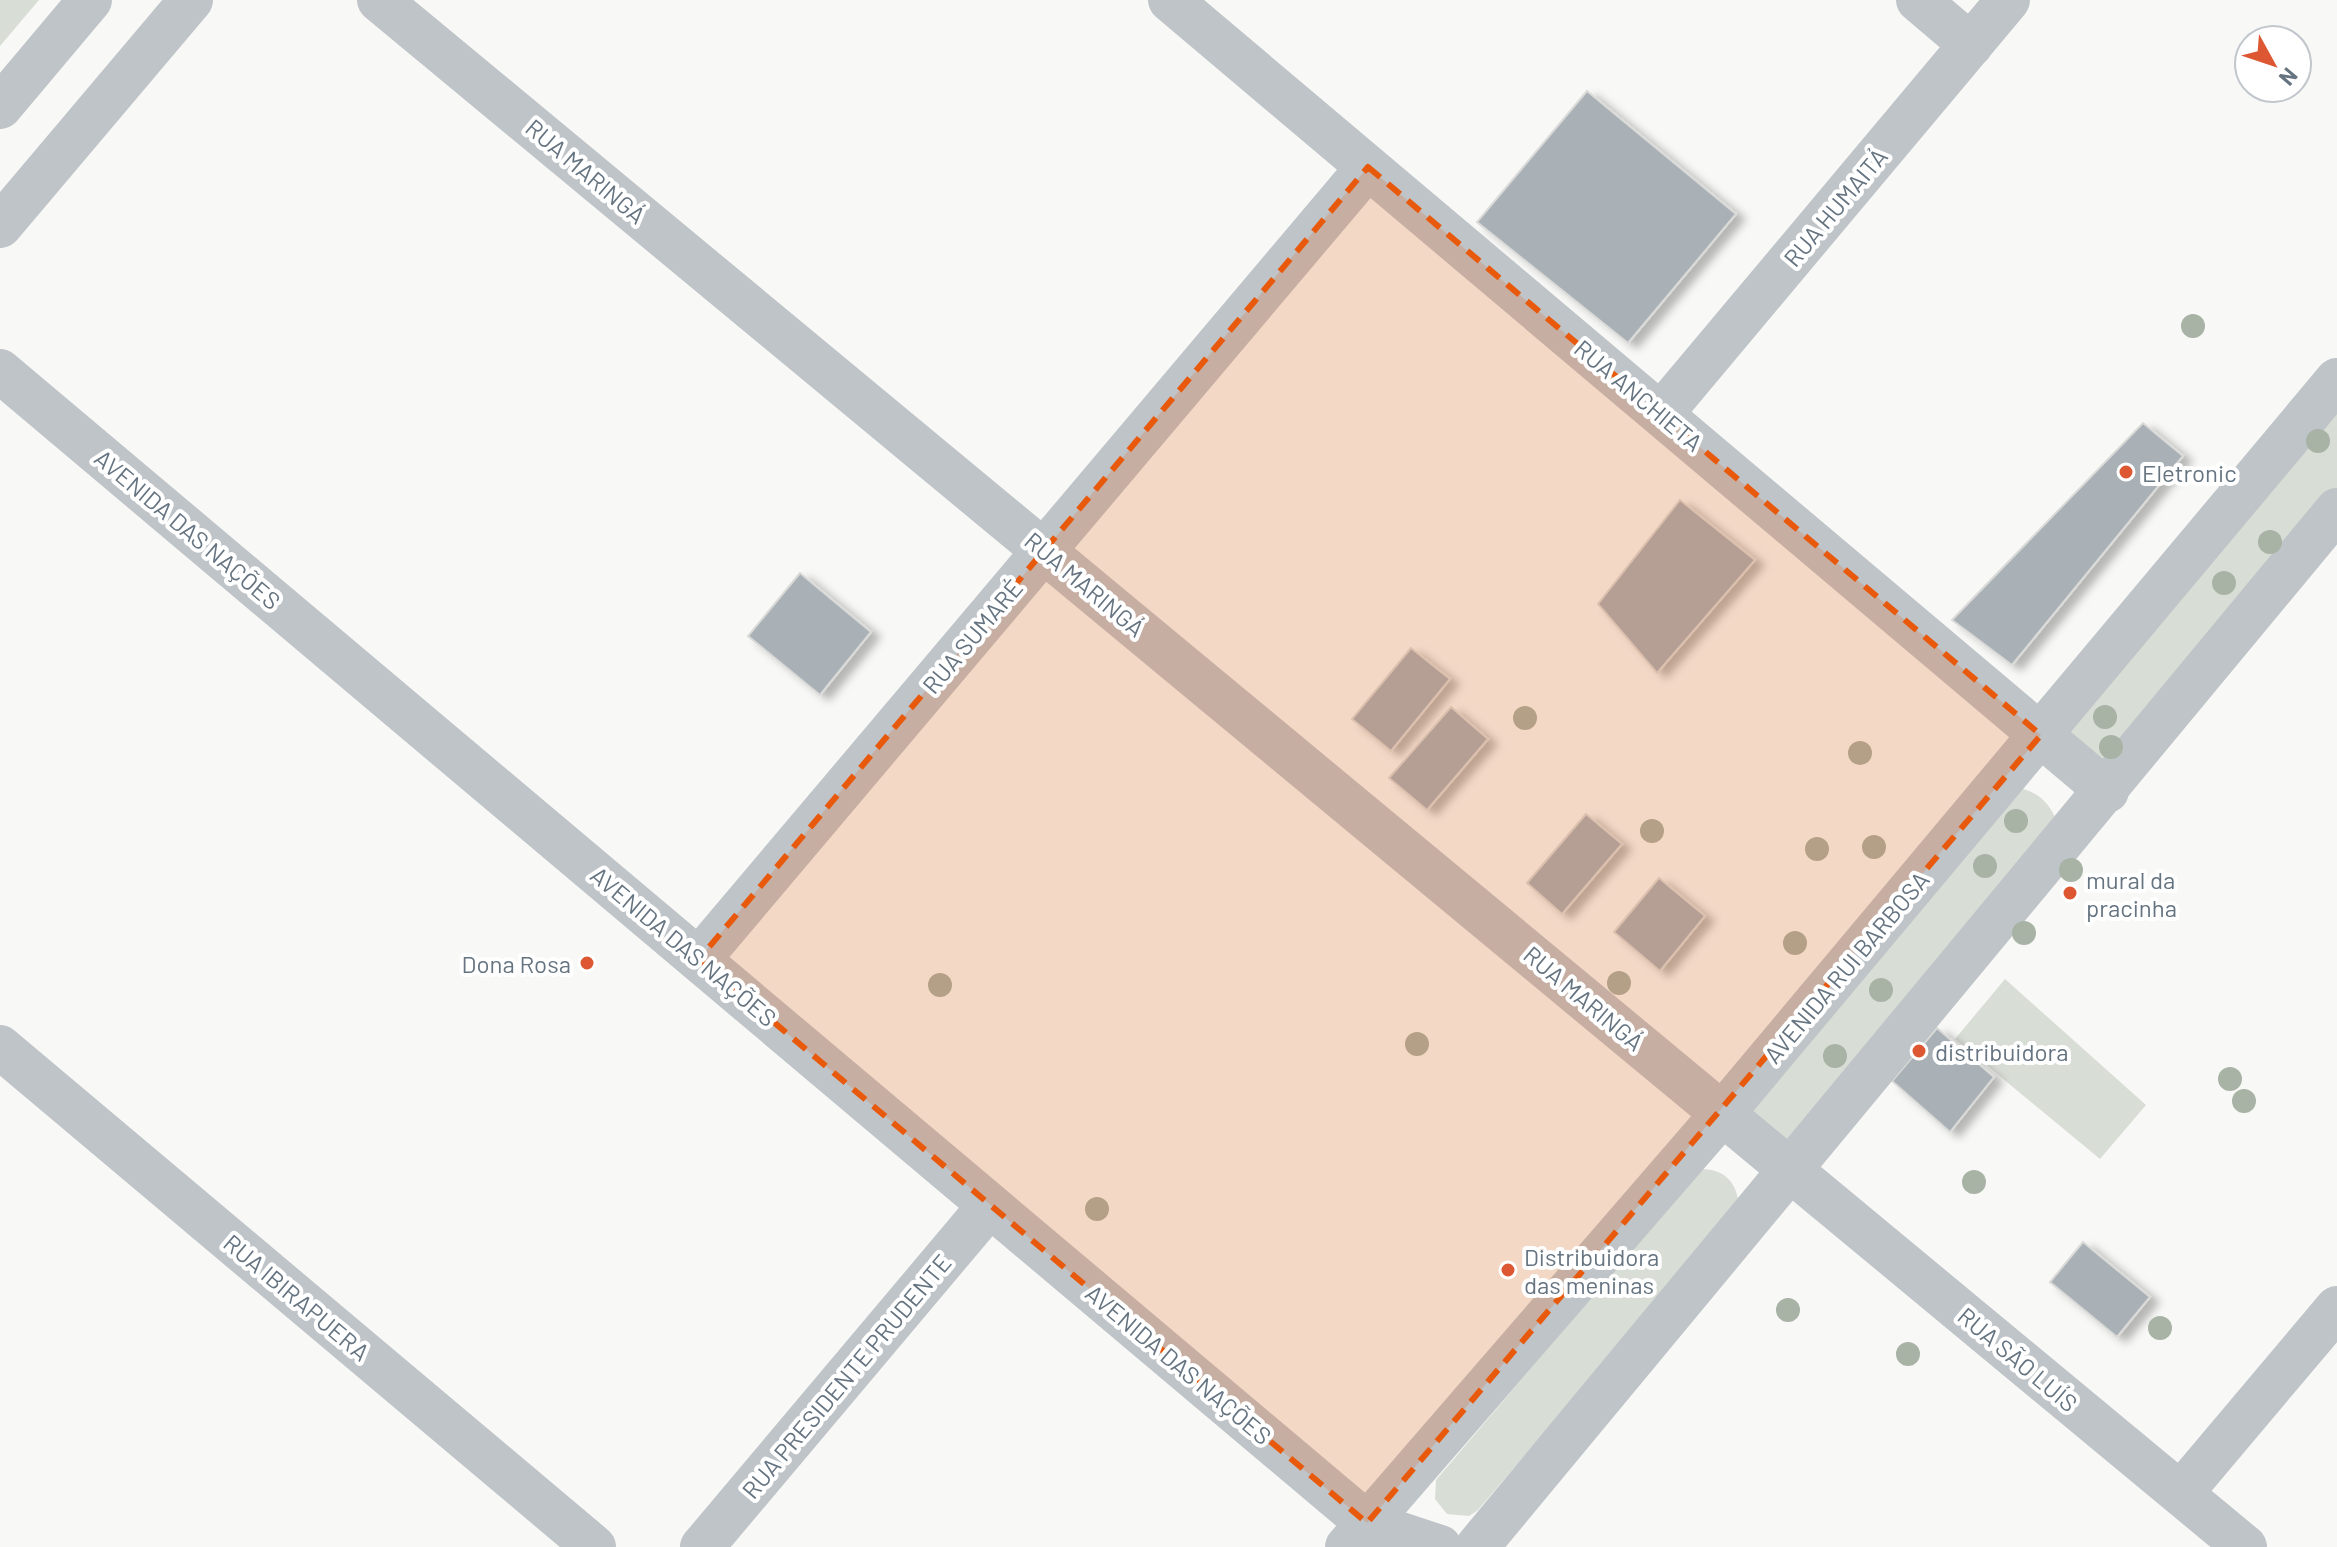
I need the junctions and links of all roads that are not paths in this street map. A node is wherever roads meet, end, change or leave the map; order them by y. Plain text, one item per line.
1 (90, 0) edge
2 (191, 0) edge
3 (379, 0) edge
4 (1170, 0) edge
5 (1918, 0) edge
6 (2008, 0) edge
7 (1971, 45) junction
8 (0, 107) edge
9 (1368, 167) junction
10 (0, 226) edge
11 (0, 371) edge
12 (2337, 380) edge
13 (1661, 414) junction
14 (2337, 510) edge
15 (1045, 550) junction
16 (2041, 735) junction
17 (2107, 791) junction
18 (699, 959) junction
19 (0, 1047) edge
20 (1723, 1113) junction
21 (1791, 1170) junction
22 (990, 1205) junction
23 (2337, 1308) edge
24 (2181, 1493) junction
25 (1357, 1535) edge
26 (594, 1547) edge
27 (702, 1547) edge
28 (1440, 1547) edge
29 (1477, 1547) edge
30 (2245, 1547) edge

1 - 8 street
2 - 10 street
3 - 15 street, RUA MARINGÁ
4 - 9 street, RUA ANCHIETA
5 - 7 street
6 - 7 street, RUA HUMAITÁ
7 - 13 street, RUA HUMAITÁ
9 - 13 street, RUA ANCHIETA
9 - 15 street, RUA SUMARÉ
11 - 18 street, AVENIDA DAS NAÇÕES
12 - 16 street, AVENIDA RUI BARBOSA
13 - 16 street, RUA ANCHIETA
14 - 17 street
15 - 18 street, RUA SUMARÉ
15 - 20 street, RUA MARINGÁ
16 - 17 street, RUA ANCHIETA
16 - 20 street, AVENIDA RUI BARBOSA
17 - 21 street
18 - 22 street, AVENIDA DAS NAÇÕES
19 - 26 street, RUA IBIRAPUERA
20 - 21 street, RUA MARINGÁ
20 - 25 street, AVENIDA RUI BARBOSA
21 - 24 street, RUA SÃO LUÍS
21 - 29 street
22 - 25 street, AVENIDA DAS NAÇÕES
22 - 27 street, RUA PRESIDENTE PRUDENTE
23 - 24 street
24 - 30 street, RUA SÃO LUÍS
25 - 28 street

